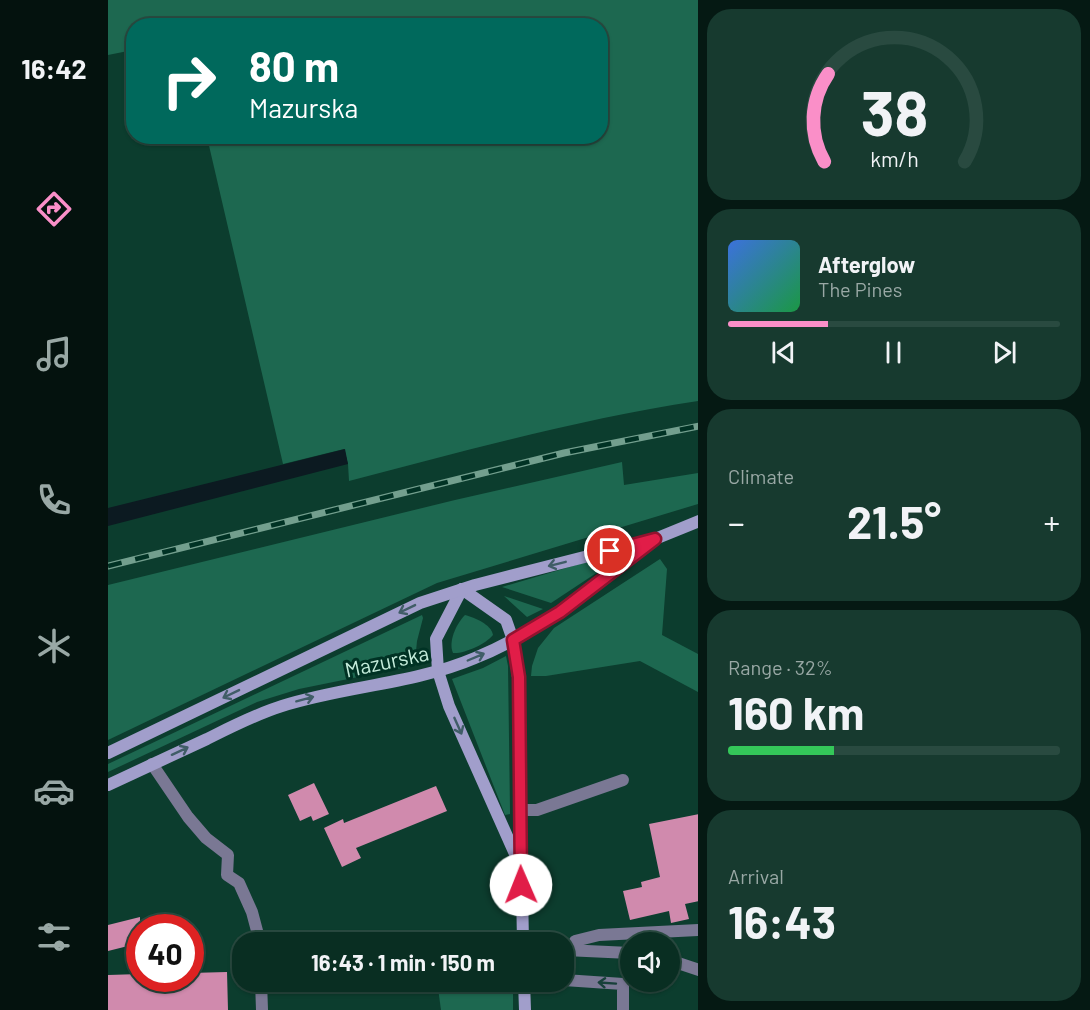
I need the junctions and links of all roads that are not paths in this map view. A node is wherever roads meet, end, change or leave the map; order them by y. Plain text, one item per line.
1 (698, 521) edge
2 (655, 539) junction
3 (462, 589) junction
4 (513, 640) junction
5 (438, 671) junction
6 (108, 753) edge
7 (152, 764) junction
8 (623, 780) dead end
9 (108, 785) edge
10 (521, 810) junction
11 (521, 867) junction
12 (698, 930) edge
13 (257, 932) edge
14 (523, 932) edge
15 (574, 942) edge
16 (574, 950) edge
17 (620, 953) edge
18 (680, 963) edge
19 (698, 969) edge
20 (574, 981) edge
21 (261, 992) edge
22 (524, 992) edge
23 (262, 1010) edge
24 (525, 1010) edge
25 (623, 1010) edge

1 - 2 main road, Mazurska
2 -> 3 main road, Mazurska
2 - 4 main road, Mazurska
3 - 4 main road
3 - 5 main road
3 -> 6 main road, Mazurska
5 -> 4 main road, Mazurska
4 - 10 main road
7 -> 5 main road, Mazurska
5 -> 11 main road
7 - 9 main road, Mazurska
7 - 13 lane
8 - 10 lane
10 - 11 main road
11 - 14 main road
12 - 15 lane
16 - 17 lane
18 - 19 lane
25 -> 20 lane
21 - 23 lane
22 - 24 main road

